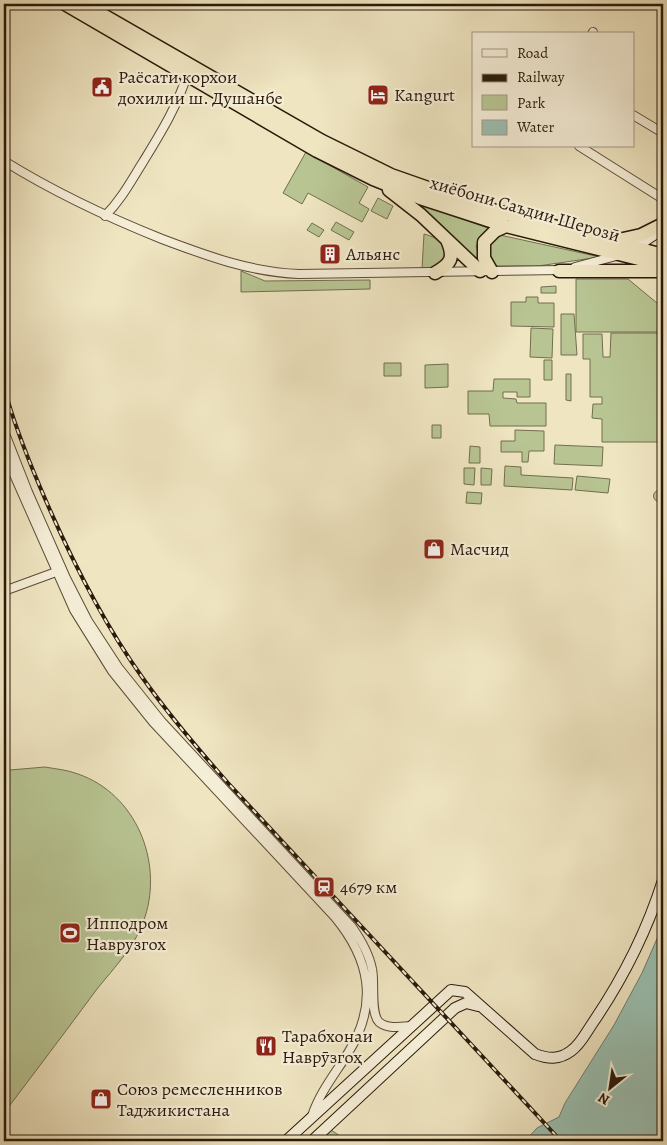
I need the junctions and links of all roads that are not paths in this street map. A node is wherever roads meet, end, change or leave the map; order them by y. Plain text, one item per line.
1 (65, 4) edge
2 (84, 4) edge
3 (187, 75) junction
4 (634, 116) edge
5 (663, 133) edge
6 (582, 148) edge
7 (4, 161) edge
8 (373, 179) junction
9 (663, 199) edge
10 (105, 216) junction
11 (663, 224) edge
12 (506, 226) junction
13 (663, 228) edge
14 (446, 238) junction
15 (611, 242) junction
16 (635, 248) junction
17 (621, 254) junction
18 (663, 255) edge
19 (663, 266) edge
20 (559, 271) junction
21 (663, 271) edge
22 (486, 272) junction
23 (434, 273) junction
24 (4, 431) edge
25 (4, 452) edge
26 (56, 572) junction
27 (4, 592) edge
28 (228, 798) junction
29 (296, 870) junction
30 (663, 880) edge
31 (479, 1007) junction
32 (410, 1026) junction
33 (310, 1119) junction
34 (321, 1133) junction
35 (286, 1141) edge
36 (312, 1141) edge

1 - 3 highway, хиёбони Саъдии Шерозӣ
2 - 15 highway, хиёбони Саъдии Шерозӣ
3 - 8 highway, хиёбони Саъдии Шерозӣ
3 - 10 street
4 - 5 street
6 - 9 street
7 - 10 street
8 - 12 highway, хиёбони Саъдии Шерозӣ
8 - 14 highway
10 - 23 street
11 - 15 highway
12 - 17 highway, хиёбони Саъдии Шерозӣ
12 - 22 highway
13 - 16 main road
14 - 22 highway
14 - 23 highway
15 - 16 highway, хиёбони Саъдии Шерозӣ
16 - 17 main road
16 - 18 highway, хиёбони Саъдии Шерозӣ
17 - 19 highway, хиёбони Саъдии Шерозӣ
17 - 20 street
20 - 21 highway
20 - 22 street
22 - 23 street
24 - 28 street
25 - 26 street
26 - 27 street
26 - 28 street
28 - 29 street
29 - 32 street
29 - 33 street
30 - 31 main road
31 - 32 main road
31 - 34 main road
32 - 33 main road
33 - 34 main road
33 - 35 main road
34 - 36 main road

